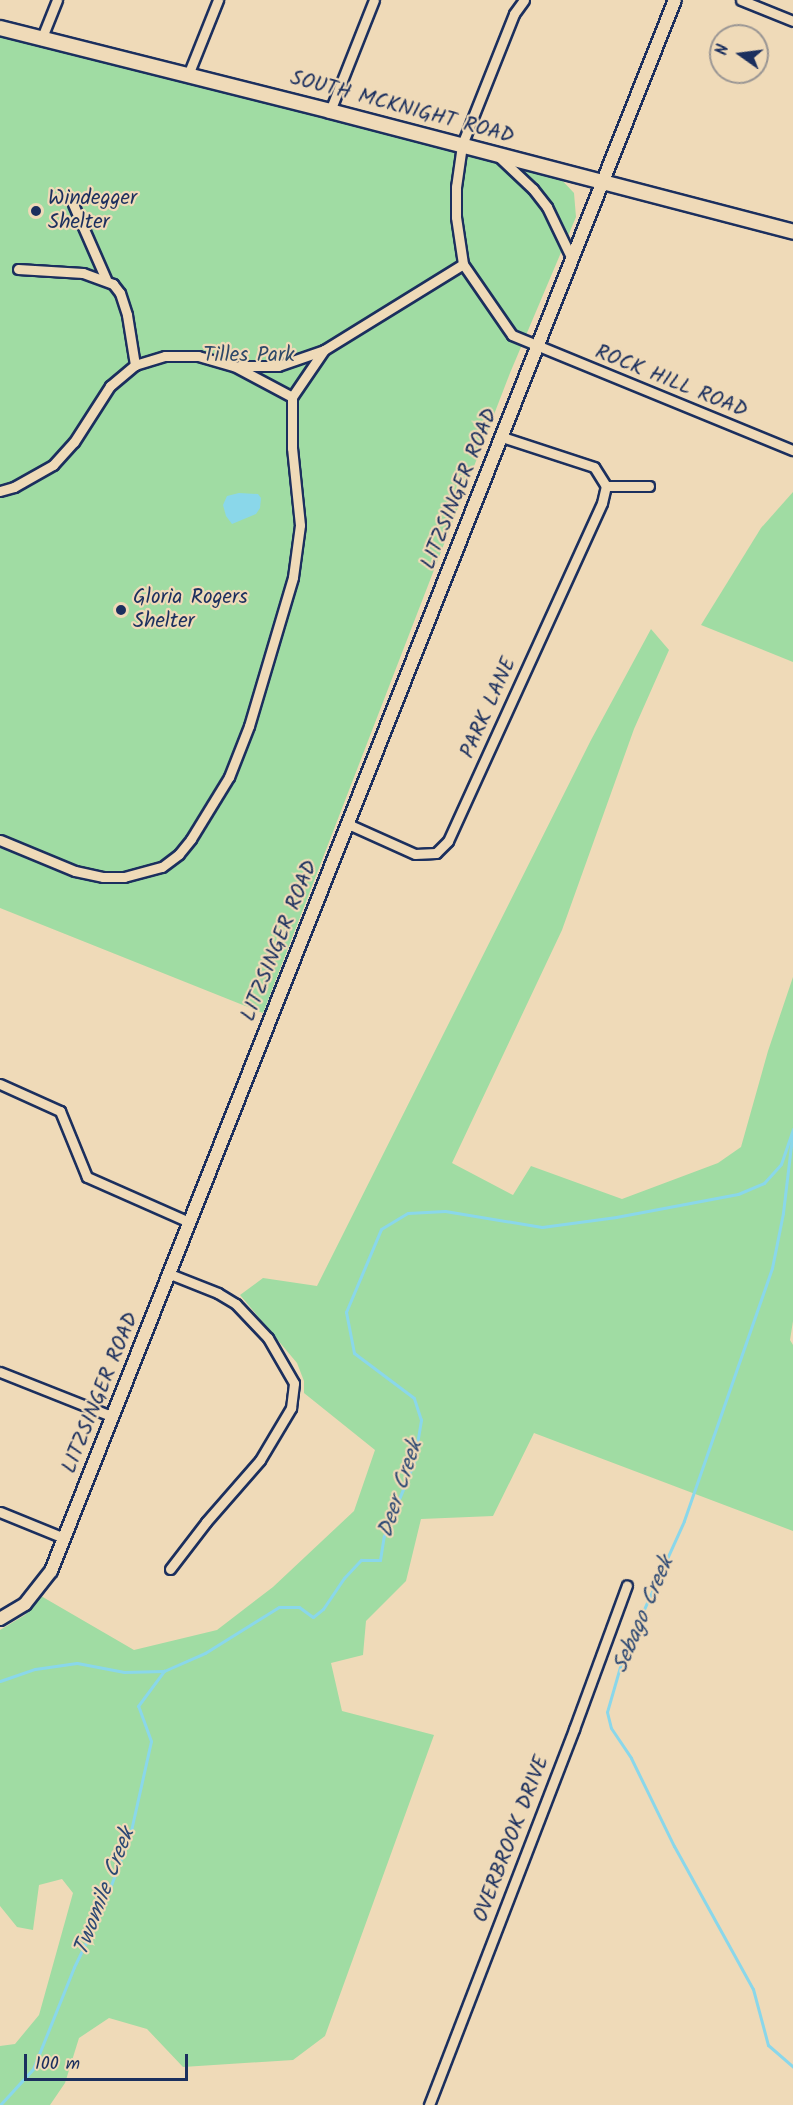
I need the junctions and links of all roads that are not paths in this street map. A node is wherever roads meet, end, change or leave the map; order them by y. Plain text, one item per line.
1 (57, 0) edge
2 (218, 0) edge
3 (374, 0) edge
4 (524, 0) edge
5 (675, 0) edge
6 (741, 0) edge
7 (793, 21) edge
8 (0, 28) edge
9 (41, 40) junction
10 (188, 75) junction
11 (330, 111) junction
12 (462, 145) junction
13 (496, 154) junction
14 (603, 183) junction
15 (73, 204) dead end
16 (793, 232) edge
17 (572, 259) junction
18 (463, 264) junction
19 (18, 269) dead end
20 (106, 279) junction
21 (537, 347) junction
22 (324, 350) junction
23 (135, 365) junction
24 (234, 366) junction
25 (292, 397) junction
26 (502, 437) junction
27 (793, 450) edge
28 (606, 486) junction
29 (649, 486) dead end
30 (0, 491) edge
31 (348, 824) junction
32 (0, 840) edge
33 (435, 853) junction
34 (439, 864) dead end
35 (0, 1084) edge
36 (189, 1222) junction
37 (170, 1274) junction
38 (0, 1372) edge
39 (111, 1416) junction
40 (0, 1512) edge
41 (64, 1538) junction
42 (170, 1569) dead end
43 (627, 1586) dead end
44 (0, 1619) edge
45 (429, 2105) edge

1 - 9 street
2 - 10 street
3 - 11 street
4 - 12 street
5 - 14 street, LITZSINGER ROAD
6 - 7 street
8 - 9 main road, SOUTH MCKNIGHT ROAD
9 - 10 main road, SOUTH MCKNIGHT ROAD
10 - 11 main road, SOUTH MCKNIGHT ROAD
11 - 12 main road, SOUTH MCKNIGHT ROAD
12 - 13 main road, SOUTH MCKNIGHT ROAD
12 - 18 street
13 - 14 main road, SOUTH MCKNIGHT ROAD
13 - 17 street
14 - 16 main road, SOUTH MCKNIGHT ROAD
14 - 17 street, LITZSINGER ROAD
15 - 20 street
17 - 21 street, LITZSINGER ROAD
18 - 21 street, ROCK HILL ROAD
18 - 22 street
19 - 20 street
20 - 23 street
21 - 26 street, LITZSINGER ROAD
21 - 27 street, ROCK HILL ROAD
22 - 24 street
22 - 25 street
23 - 24 street
23 - 30 street
24 - 25 street
25 - 32 street
26 - 28 street
26 - 31 street, LITZSINGER ROAD
28 - 29 street
28 - 33 street, PARK LANE
31 - 33 street
31 - 36 street, LITZSINGER ROAD
33 - 34 street
35 - 36 street
36 - 37 street, LITZSINGER ROAD
37 - 39 street, LITZSINGER ROAD
37 - 42 street
38 - 39 street
39 - 41 street, LITZSINGER ROAD
40 - 41 street
41 - 44 street, LITZSINGER ROAD
43 - 45 street, OVERBROOK DRIVE

